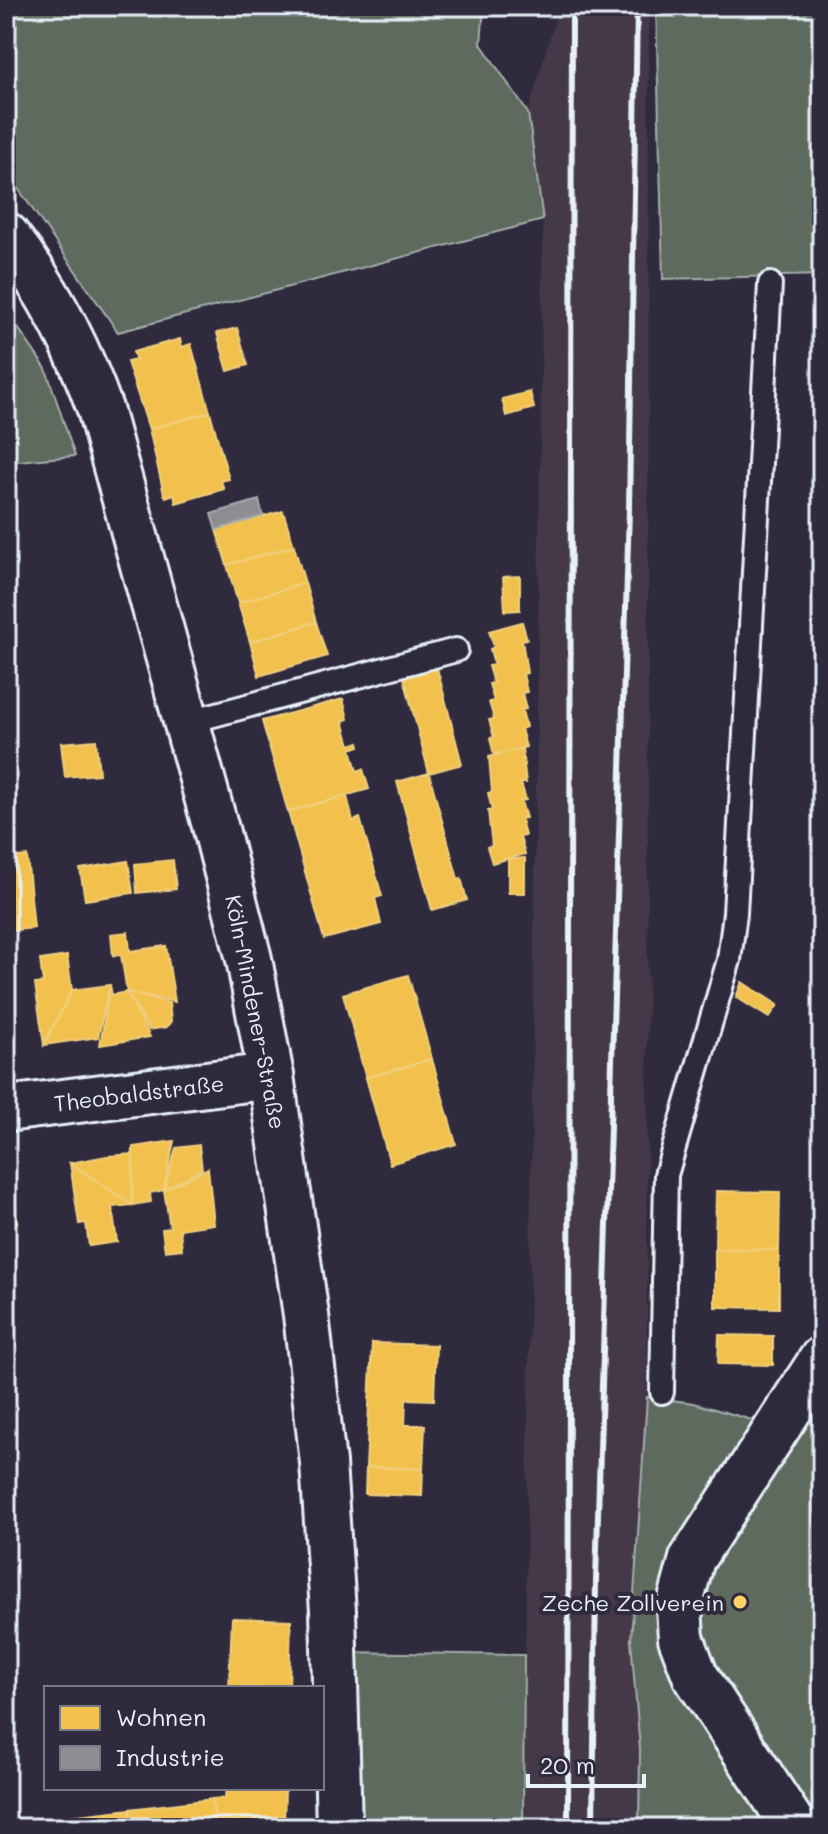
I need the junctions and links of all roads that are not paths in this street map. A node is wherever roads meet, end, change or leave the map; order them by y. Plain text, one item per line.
1 (6, 235) edge
2 (770, 284) dead end
3 (456, 650) dead end
4 (187, 722) junction
5 (271, 1076) junction
6 (6, 1109) edge
7 (822, 1359) edge
8 (662, 1392) dead end
9 (339, 1828) edge
10 (795, 1828) edge

1 - 4 street, Köln-Mindener-Straße
2 - 8 lane
3 - 4 lane
4 - 5 street, Köln-Mindener-Straße
5 - 6 street, Theobaldstraße
5 - 9 street, Köln-Mindener-Straße
7 - 10 street

